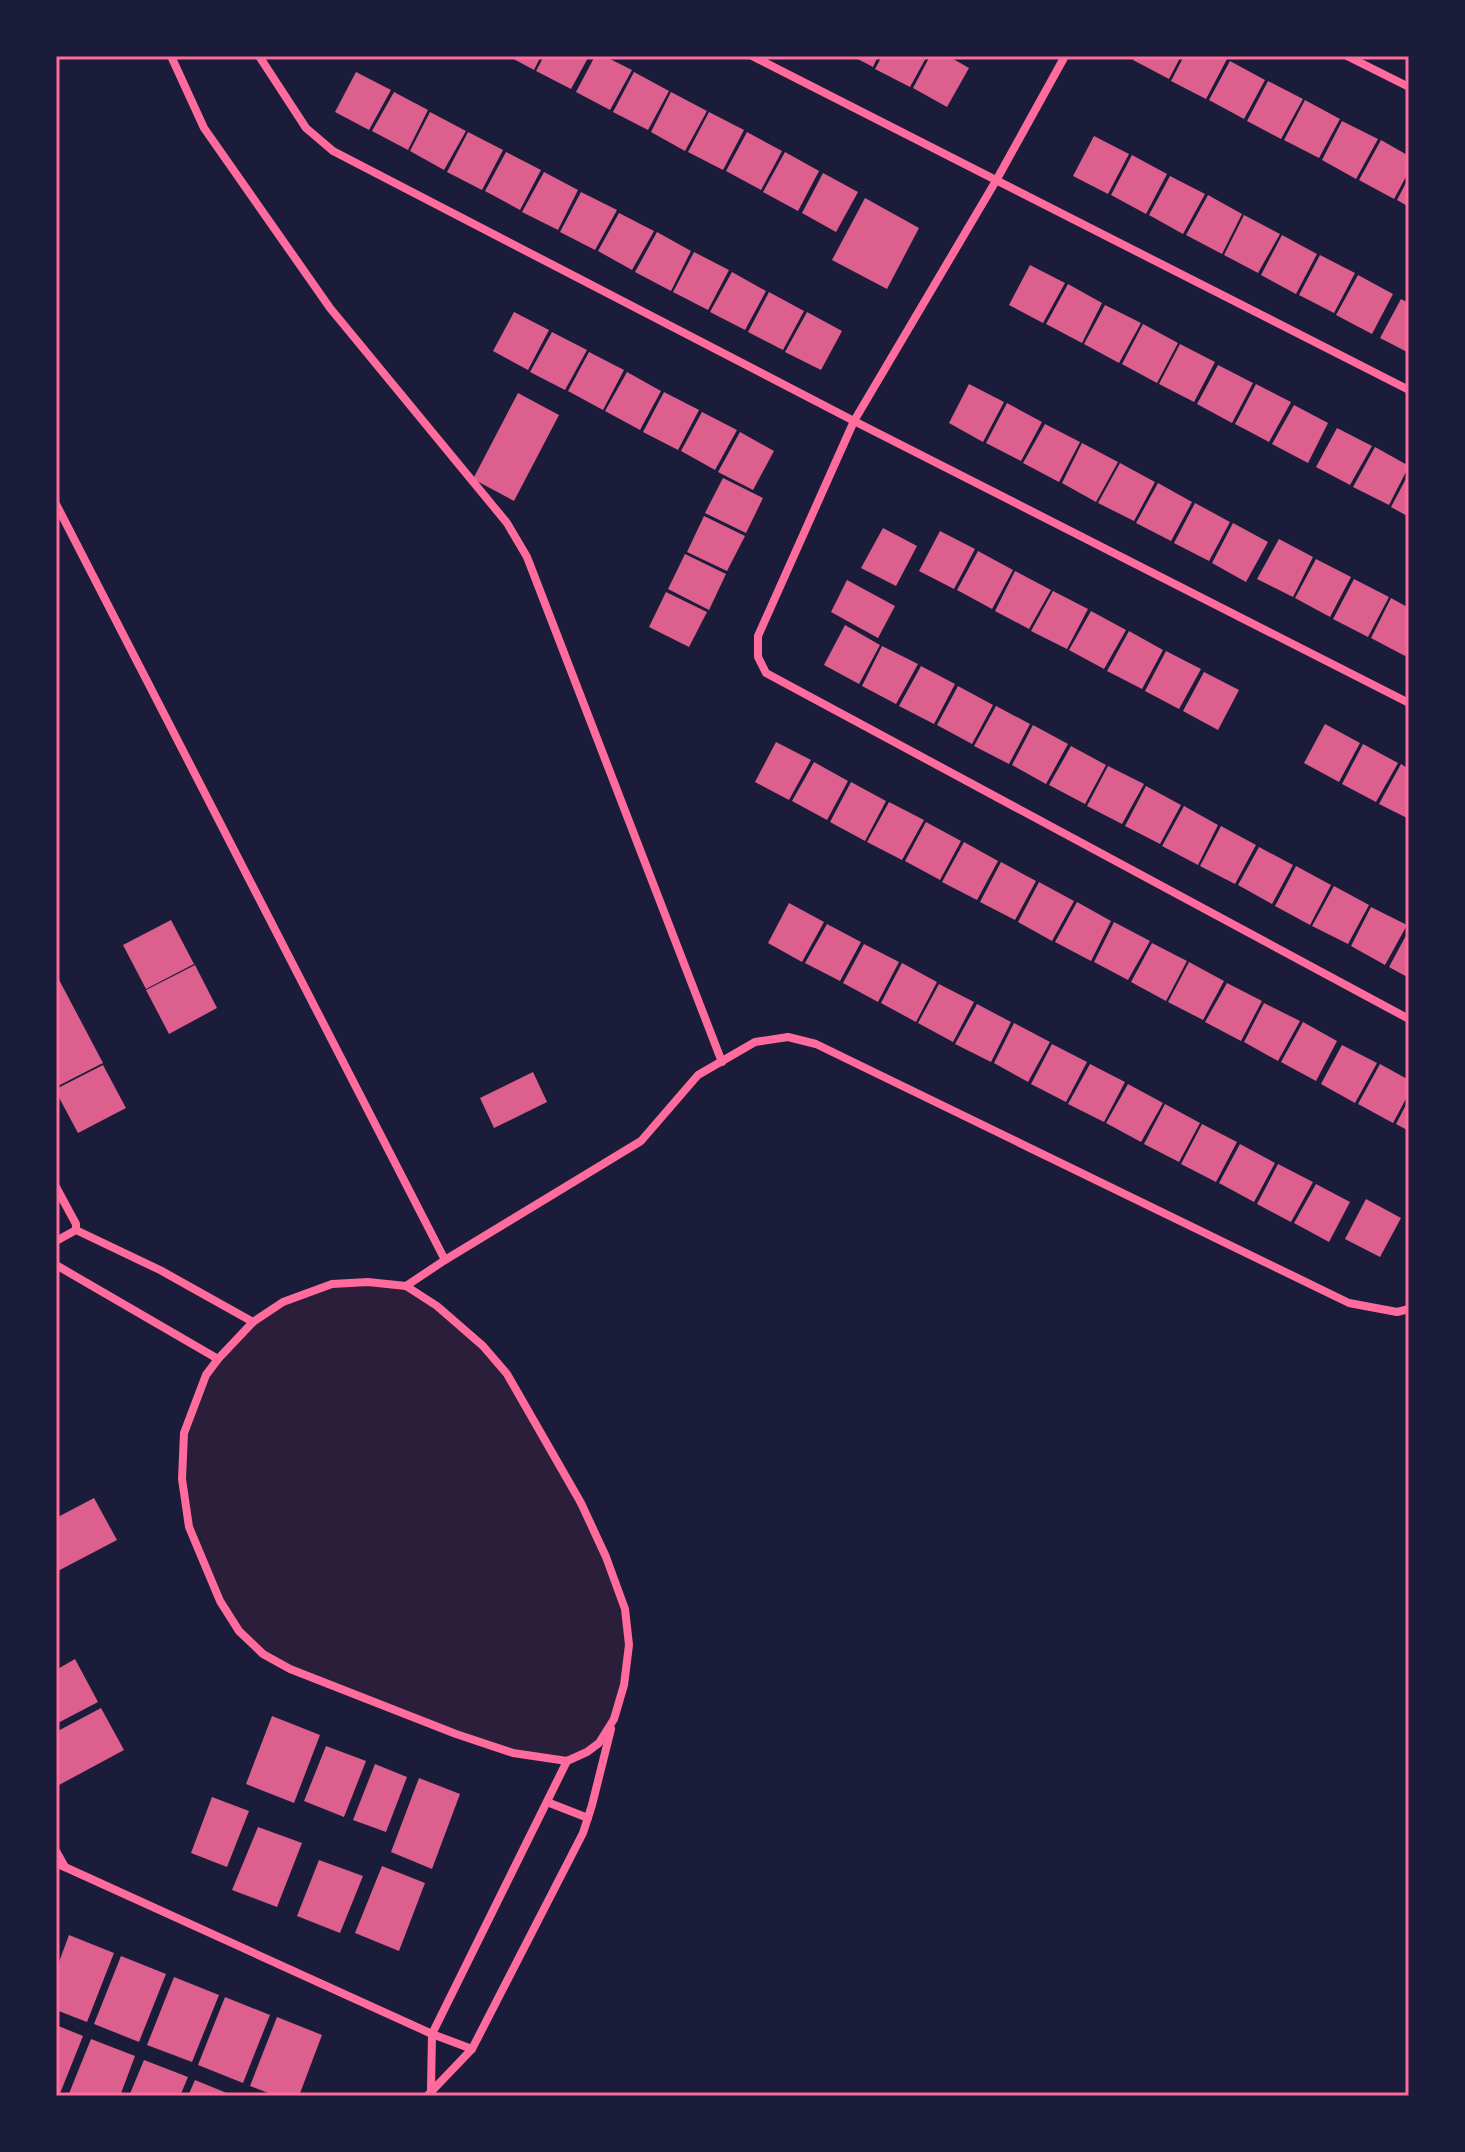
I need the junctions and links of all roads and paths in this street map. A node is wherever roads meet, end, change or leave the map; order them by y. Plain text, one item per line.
1 (171, 56) edge
2 (259, 56) edge
3 (752, 56) edge
4 (1065, 56) edge
5 (1347, 56) edge
6 (1409, 87) edge
7 (997, 179) junction
8 (1409, 390) edge
9 (854, 421) junction
10 (56, 504) edge
11 (1409, 703) edge
12 (1409, 1019) edge
13 (722, 1062) junction
14 (56, 1187) edge
15 (76, 1230) junction
16 (56, 1241) edge
17 (445, 1260) junction
18 (56, 1265) edge
19 (406, 1286) junction
20 (1409, 1309) edge
21 (253, 1322) junction
22 (218, 1359) junction
23 (614, 1719) junction
24 (567, 1761) junction
25 (547, 1802) junction
26 (588, 1818) junction
27 (56, 1851) edge
28 (60, 1865) edge
29 (432, 2034) junction
30 (472, 2049) junction
31 (429, 2093) edge

1 - 13 street
2 - 9 street
3 - 7 street
4 - 7 street
5 - 6 street
7 - 8 street
7 - 9 street
9 - 11 street
9 - 12 street
10 - 17 street
13 - 17 street
13 - 20 street
14 - 15 street
15 - 16 street
15 - 21 street
17 - 19 street
18 - 22 street
19 - 21 street
19 - 23 street
21 - 22 street
22 - 24 street
23 - 24 street
23 - 26 street
24 - 25 street
25 - 26 street
25 - 29 street
26 - 30 street
27 - 28 street
28 - 29 street
29 - 30 street
29 - 31 street
30 - 31 street

